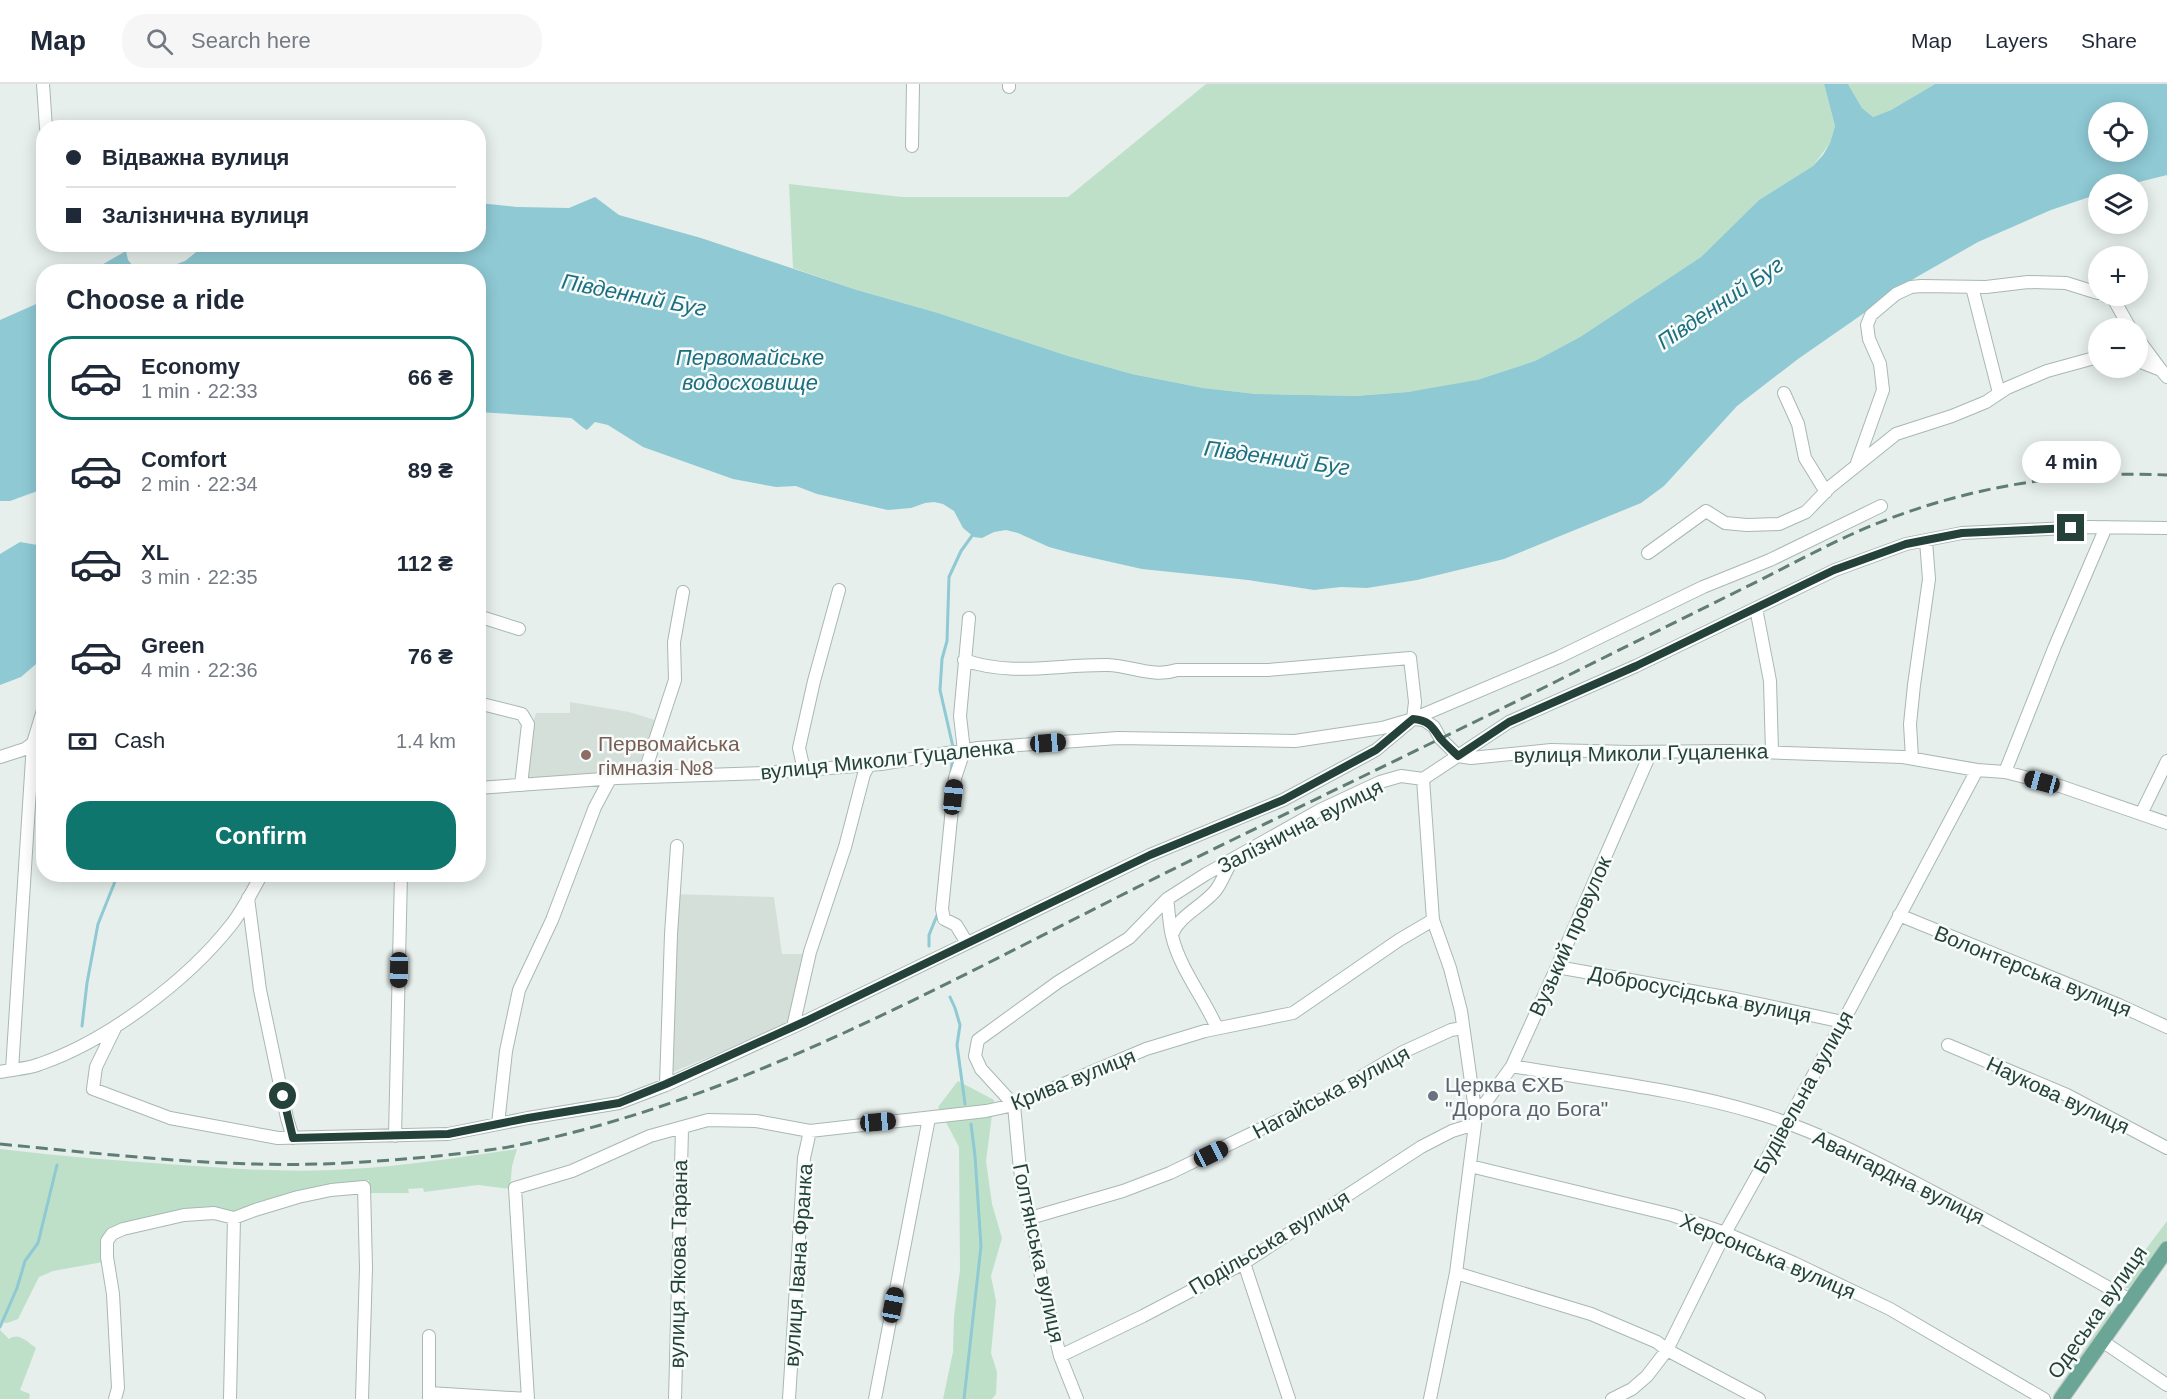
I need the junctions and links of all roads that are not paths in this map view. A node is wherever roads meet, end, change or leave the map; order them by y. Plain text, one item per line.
1 (43, 84) edge
2 (913, 84) edge
3 (45, 120) edge
4 (912, 146) dead end
5 (1972, 287) junction
6 (2088, 290) edge
7 (2148, 352) edge
8 (2088, 360) edge
9 (2148, 366) edge
10 (2164, 374) edge
11 (1784, 393) dead end
12 (1999, 393) junction
13 (1857, 466) junction
14 (1826, 492) junction
15 (1881, 506) dead end
16 (2106, 527) junction
17 (2167, 528) edge
18 (1926, 541) junction
19 (1648, 553) dead end
20 (839, 590) dead end
21 (683, 592) dead end
22 (1756, 608) junction
23 (969, 618) dead end
24 (486, 619) edge
25 (519, 629) dead end
26 (964, 660) junction
27 (486, 706) edge
28 (1413, 719) junction
29 (36, 733) edge
30 (33, 743) junction
31 (964, 751) junction
32 (1651, 752) junction
33 (1772, 752) junction
34 (1458, 756) junction
35 (0, 757) edge
36 (1912, 758) junction
37 (2167, 761) edge
38 (869, 765) junction
39 (804, 770) junction
40 (1977, 770) junction
41 (2006, 772) junction
42 (643, 777) junction
43 (610, 779) junction
44 (1423, 779) junction
45 (521, 785) junction
46 (486, 787) edge
47 (2141, 814) junction
48 (2167, 823) edge
49 (677, 846) dead end
50 (1232, 861) junction
51 (257, 882) edge
52 (401, 882) edge
53 (248, 897) junction
54 (1167, 899) junction
55 (1899, 915) junction
56 (1433, 920) junction
57 (1172, 935) junction
58 (967, 943) junction
59 (1557, 967) junction
60 (1843, 1022) junction
61 (793, 1027) junction
62 (2167, 1027) edge
63 (115, 1028) junction
64 (1217, 1028) junction
65 (1463, 1028) junction
66 (1948, 1046) dead end
67 (1512, 1066) junction
68 (6, 1071) edge
69 (666, 1084) junction
70 (1014, 1105) junction
71 (1475, 1110) junction
72 (929, 1118) junction
73 (1787, 1123) junction
74 (498, 1124) junction
75 (1475, 1124) junction
76 (682, 1129) junction
77 (810, 1131) junction
78 (395, 1136) junction
79 (293, 1138) junction
80 (2167, 1148) edge
81 (1470, 1166) junction
82 (234, 1218) junction
83 (1030, 1218) junction
84 (1725, 1233) junction
85 (2167, 1249) edge
86 (1244, 1263) junction
87 (1456, 1272) junction
88 (2130, 1300) junction
89 (429, 1336) dead end
90 (2102, 1341) junction
91 (1667, 1350) junction
92 (1060, 1356) junction
93 (2167, 1385) edge
94 (429, 1396) edge
95 (116, 1399) edge
96 (230, 1399) edge
97 (363, 1399) edge
98 (528, 1399) edge
99 (675, 1399) edge
100 (789, 1399) edge
101 (875, 1399) edge
102 (1077, 1399) edge
103 (1289, 1399) edge
104 (1430, 1399) edge
105 (1612, 1399) edge
106 (1759, 1399) edge
107 (2044, 1399) edge
108 (2061, 1399) edge

1 - 3 street
2 - 4 street
5 - 6 street
5 - 12 street
5 - 13 street
7 - 10 street
8 - 12 street
9 - 10 street
11 - 14 street
12 - 13 street
13 - 14 street
14 - 19 street
15 - 28 street
16 - 17 street
16 - 18 street
16 - 41 street
18 - 22 street
18 - 36 street
20 - 39 street
21 - 42 street
22 - 33 street
22 - 34 street
23 - 26 street
24 - 25 street
26 - 28 street
26 - 31 street
27 - 45 street
28 - 31 street, вулиця Миколи Гуцаленка
28 - 34 street
28 - 58 street
29 - 30 street
30 - 35 street
30 - 68 street
31 - 38 street, вулиця Миколи Гуцаленка
31 - 58 street
32 - 33 street, вулиця Миколи Гуцаленка
32 - 34 street, вулиця Миколи Гуцаленка
32 - 59 street, Вузький провулок
33 - 36 street, вулиця Миколи Гуцаленка
34 - 44 street
36 - 40 street, вулиця Миколи Гуцаленка
37 - 47 street
38 - 39 street, вулиця Миколи Гуцаленка
38 - 61 street
39 - 42 street, вулиця Миколи Гуцаленка
40 - 41 street, вулиця Миколи Гуцаленка
40 - 55 street, Будівельна вулиця
41 - 47 street, вулиця Миколи Гуцаленка
42 - 43 street, вулиця Миколи Гуцаленка
43 - 45 street, вулиця Миколи Гуцаленка
43 - 74 street
44 - 50 street, Залізнична вулиця
44 - 56 street
45 - 46 street, вулиця Миколи Гуцаленка
47 - 48 street, вулиця Миколи Гуцаленка
49 - 69 street
50 - 54 street, Залізнична вулиця
50 - 57 street
51 - 53 street
52 - 78 street
53 - 63 street
53 - 79 street
54 - 57 street
54 - 70 street, Залізнична вулиця
55 - 60 street, Будівельна вулиця
55 - 62 street, Волонтерська вулиця
56 - 64 street, Крива вулиця
56 - 65 street
57 - 64 street
58 - 61 street
59 - 60 street, Добросусідська вулиця
59 - 67 street, Вузький провулок
60 - 73 street, Будівельна вулиця
61 - 69 street
63 - 68 street
63 - 79 street
64 - 70 street, Крива вулиця
65 - 71 street
65 - 83 street, Нагайська вулиця
66 - 80 street, Наукова вулиця
67 - 71 street, Вузький провулок
67 - 73 street, Авангардна вулиця
69 - 74 street
70 - 72 street, Крива вулиця
70 - 83 street, Голтянська вулиця
71 - 75 street
72 - 77 street, Крива вулиця
72 - 101 street
73 - 84 street, Будівельна вулиця
73 - 88 street, Авангардна вулиця
74 - 78 street
75 - 81 street
75 - 86 street, Подільська вулиця
76 - 77 street, Крива вулиця
76 - 98 street, Крива вулиця
76 - 99 street, вулиця Якова Тарана
77 - 100 street, вулиця Івана Франка
78 - 79 street
81 - 84 street, Херсонська вулиця
81 - 87 street
82 - 95 street
82 - 96 street
82 - 97 street
83 - 92 street, Голтянська вулиця
84 - 91 street, Будівельна вулиця
84 - 107 street, Херсонська вулиця
85 - 88 main road, Одеська вулиця
86 - 92 street, Подільська вулиця
86 - 103 street
87 - 91 street
87 - 104 street
88 - 90 main road, Одеська вулиця
89 - 94 street
90 - 93 street
90 - 108 main road, Одеська вулиця
91 - 105 street, Будівельна вулиця
91 - 106 street
92 - 102 street, Голтянська вулиця
94 - 98 street

